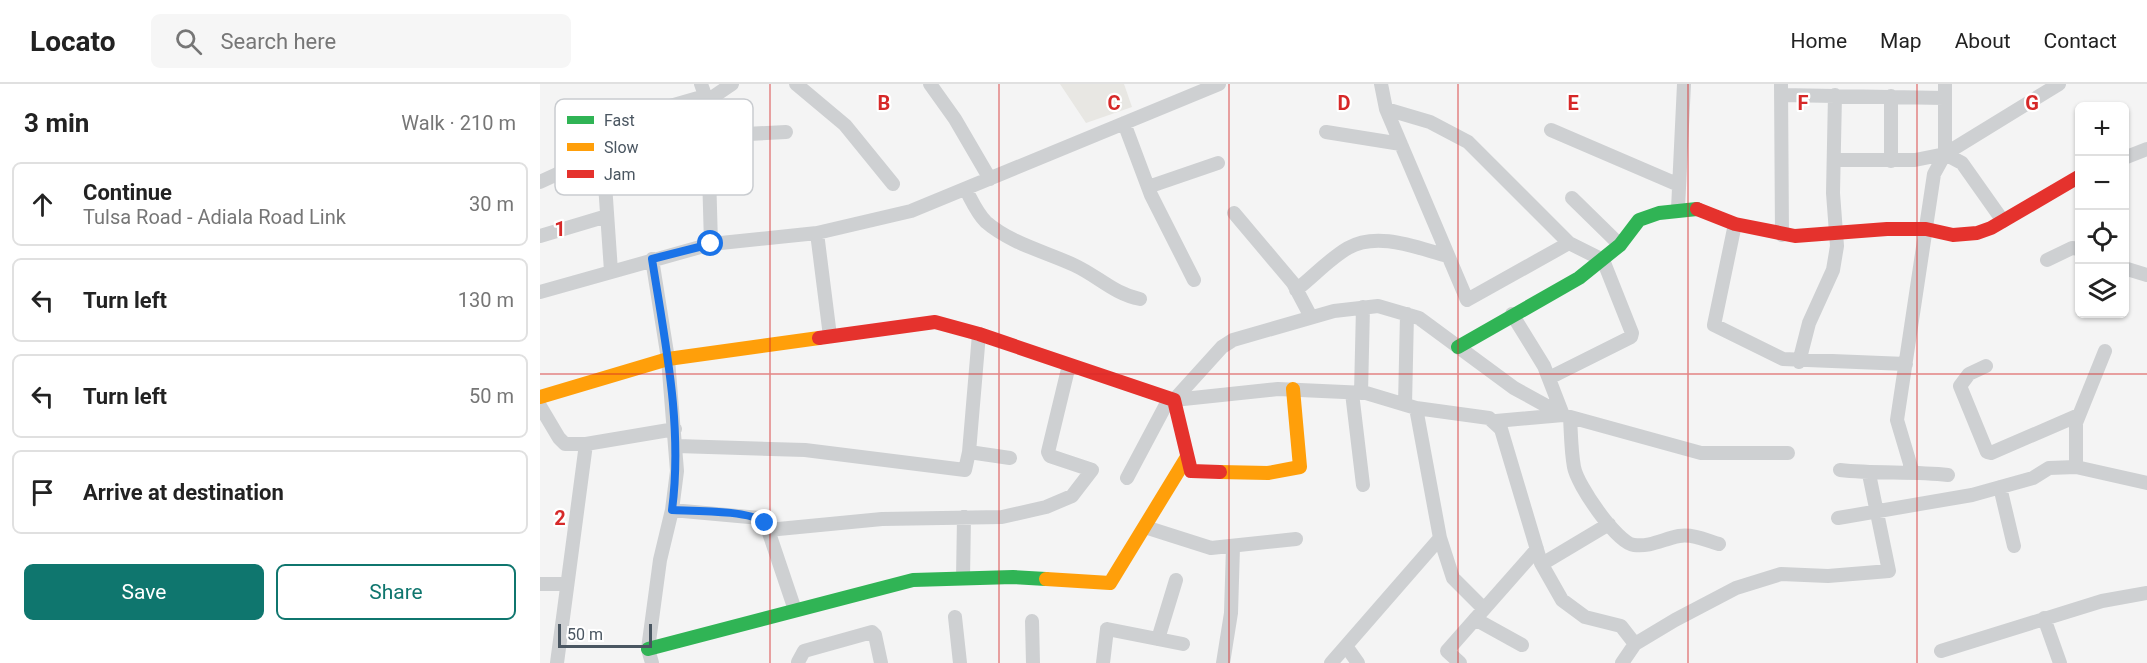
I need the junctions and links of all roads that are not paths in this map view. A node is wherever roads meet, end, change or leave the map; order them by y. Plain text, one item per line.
1 (732, 84) edge
2 (796, 84) edge
3 (930, 84) edge
4 (1218, 84) edge
5 (1381, 84) edge
6 (1684, 84) edge
7 (2059, 84) edge
8 (1781, 90) edge
9 (1945, 91) edge
10 (704, 94) edge
11 (1835, 95) junction
12 (1891, 96) junction
13 (689, 99) edge
14 (1386, 109) junction
15 (1124, 123) junction
16 (1551, 130) dead end
17 (786, 132) dead end
18 (1326, 132) dead end
19 (753, 134) edge
20 (1401, 144) junction
21 (2147, 149) edge
22 (1945, 154) junction
23 (2129, 156) edge
24 (1834, 160) junction
25 (1891, 161) junction
26 (1218, 163) dead end
27 (555, 175) edge
28 (2075, 178) edge
29 (990, 179) junction
30 (540, 182) edge
31 (893, 184) dead end
32 (1679, 185) junction
33 (1148, 187) junction
34 (966, 190) junction
35 (606, 195) edge
36 (710, 195) edge
37 (1572, 198) dead end
38 (1678, 209) junction
39 (1234, 213) dead end
40 (608, 216) junction
41 (2003, 221) junction
42 (1735, 224) junction
43 (1926, 229) junction
44 (817, 233) junction
45 (1835, 234) junction
46 (1782, 235) junction
47 (540, 236) edge
48 (1569, 243) junction
49 (711, 244) junction
50 (1620, 245) junction
51 (2075, 248) edge
52 (1448, 255) junction
53 (652, 259) junction
54 (1603, 260) junction
55 (2048, 260) dead end
56 (2129, 270) edge
57 (611, 271) junction
58 (2147, 275) edge
59 (1194, 280) dead end
60 (1296, 290) junction
61 (540, 292) edge
62 (1140, 298) dead end
63 (1363, 307) junction
64 (1512, 314) junction
65 (1407, 315) junction
66 (1311, 317) junction
67 (979, 334) junction
68 (831, 336) junction
69 (1458, 347) junction
70 (2105, 351) dead end
71 (668, 359) junction
72 (1798, 362) junction
73 (1906, 364) junction
74 (1069, 365) junction
75 (1986, 366) dead end
76 (1549, 378) junction
77 (1293, 389) junction
78 (1356, 393) junction
79 (540, 397) edge
80 (1172, 399) junction
81 (540, 406) edge
82 (1411, 406) junction
83 (2079, 415) junction
84 (1567, 416) junction
85 (1496, 421) junction
86 (675, 429) junction
87 (586, 444) junction
88 (677, 446) junction
89 (969, 452) junction
90 (1788, 453) dead end
91 (1187, 457) junction
92 (1010, 458) dead end
93 (1911, 467) dead end
94 (2076, 467) junction
95 (1840, 470) dead end
96 (1869, 474) junction
97 (1948, 476) dead end
98 (1127, 478) dead end
99 (2147, 483) edge
100 (1363, 486) dead end
101 (2000, 488) junction
102 (672, 510) junction
103 (1876, 512) junction
104 (964, 518) junction
105 (1838, 518) dead end
106 (1609, 524) junction
107 (1145, 527) junction
108 (768, 530) junction
109 (1440, 538) junction
110 (1296, 539) dead end
111 (1719, 544) dead end
112 (2014, 546) dead end
113 (1233, 547) junction
114 (1538, 549) junction
115 (1542, 564) junction
116 (963, 578) junction
117 (1176, 580) dead end
118 (540, 584) edge
119 (567, 584) junction
120 (2147, 594) edge
121 (795, 610) junction
122 (1479, 614) junction
123 (955, 617) dead end
124 (2044, 618) junction
125 (1032, 621) dead end
126 (1158, 639) junction
127 (1183, 644) dead end
128 (1635, 644) junction
129 (1522, 645) dead end
130 (1346, 646) junction
131 (648, 649) junction
132 (1941, 651) dead end
133 (557, 663) edge
134 (652, 663) edge
135 (783, 663) edge
136 (798, 663) edge
137 (881, 663) edge
138 (960, 663) edge
139 (1033, 663) edge
140 (1103, 663) edge
141 (1223, 663) edge
142 (1331, 663) edge
143 (1358, 663) edge
144 (1460, 663) edge
145 (1622, 663) edge
146 (2060, 663) edge

1 - 10 street
2 - 31 street
3 - 29 street
4 - 15 street
5 - 14 street
6 - 32 street
7 - 22 street
8 - 11 street
8 - 46 street
9 - 12 street
9 - 22 street
10 - 13 street
11 - 12 street
11 - 24 street
12 - 25 street
14 - 20 street
14 - 48 street
15 - 29 street
15 - 33 street
16 - 32 street
17 - 19 street
18 - 20 street
20 - 52 street
21 - 23 street
22 - 25 street
22 - 41 street
22 - 43 street
24 - 25 street
24 - 45 street
26 - 33 street
27 - 30 street
28 - 41 street
29 - 34 street
32 - 38 street
33 - 59 street
34 - 44 street
34 - 62 street
35 - 40 street
36 - 49 street
37 - 50 street
38 - 42 street
38 - 50 street
39 - 60 street
40 - 47 street
40 - 57 street
41 - 43 street
42 - 46 street
42 - 72 street
43 - 45 street
43 - 73 street
44 - 49 street
44 - 68 street
45 - 46 street
45 - 72 street
48 - 52 street
48 - 54 street
49 - 53 street
50 - 54 street
51 - 55 street
52 - 60 street
53 - 57 street
53 - 71 street
54 - 64 street
54 - 76 street
56 - 58 street
57 - 61 street
60 - 66 street
63 - 65 street
63 - 66 street
63 - 78 street
64 - 69 street
64 - 76 street
65 - 69 street
65 - 82 street
66 - 80 street
67 - 68 street
67 - 74 street
67 - 89 street
68 - 71 street
69 - 84 street
70 - 83 street
71 - 79 street
71 - 86 street
72 - 73 street
73 - 93 street
74 - 80 street
74 - 104 street
75 - 83 street
76 - 84 street
77 - 78 street
77 - 80 street
77 - 91 street
78 - 82 street
78 - 100 street
80 - 91 street
80 - 98 street
81 - 87 street
82 - 85 street
82 - 109 street
83 - 94 street
84 - 85 street
84 - 90 street
84 - 106 street
85 - 114 street
86 - 87 street
86 - 88 street
87 - 119 street
88 - 89 street
88 - 102 street
89 - 92 street
91 - 107 street
94 - 99 street
94 - 101 street
95 - 96 street
96 - 97 street
96 - 103 street
101 - 103 street
101 - 112 street
102 - 108 street
102 - 131 street
103 - 105 street
103 - 128 street
104 - 108 street
104 - 116 street
106 - 111 street
106 - 115 street
107 - 113 street
107 - 116 street
108 - 121 street
109 - 122 street
109 - 130 street
110 - 113 street
113 - 141 street
114 - 115 street
114 - 122 street
115 - 128 street
116 - 121 street
117 - 126 street
118 - 119 street
119 - 133 street
120 - 124 street
121 - 131 street
122 - 129 street
122 - 144 street
123 - 138 street
124 - 132 street
124 - 146 street
125 - 139 street
126 - 127 street
126 - 140 street
128 - 145 street
130 - 142 street
130 - 143 street
131 - 134 street
135 - 136 street
136 - 137 street

